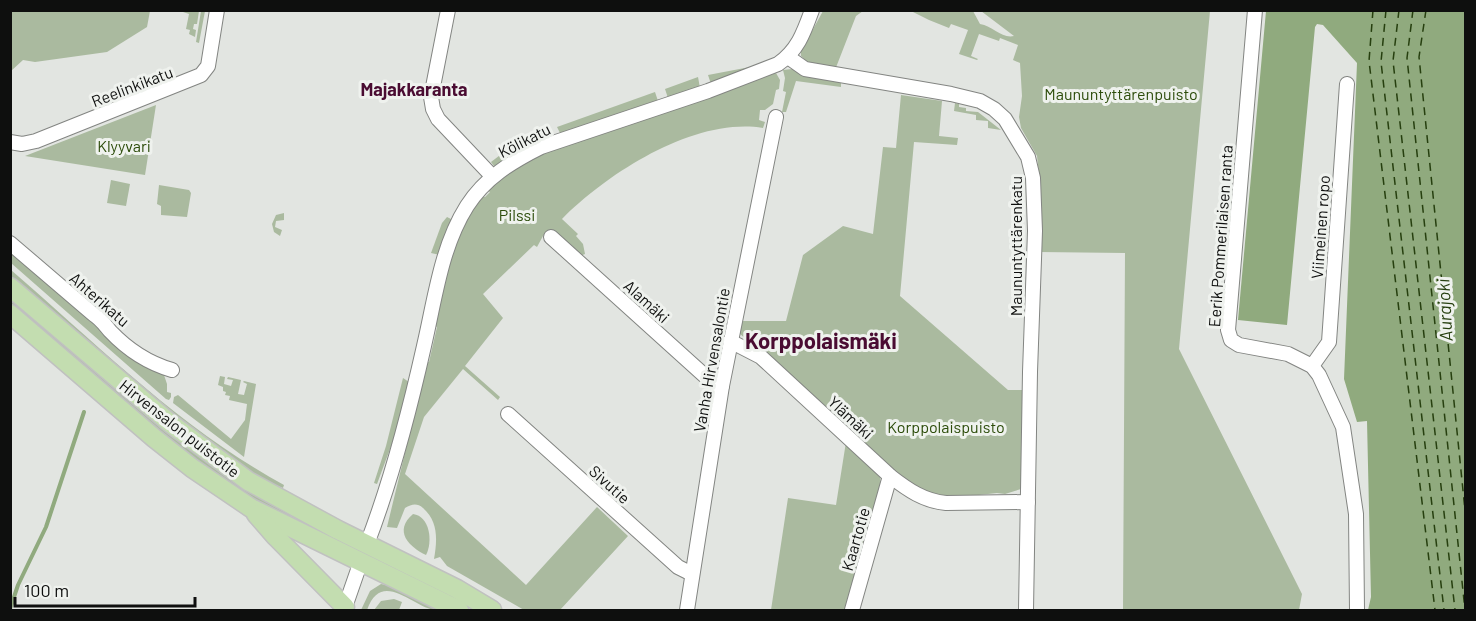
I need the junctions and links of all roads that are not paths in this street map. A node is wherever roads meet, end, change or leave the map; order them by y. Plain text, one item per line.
1 (217, 10) edge
2 (448, 10) edge
3 (813, 10) edge
4 (1255, 10) edge
5 (788, 57) junction
6 (1347, 84) dead end
7 (776, 117) dead end
8 (10, 142) edge
9 (492, 176) junction
10 (551, 237) dead end
11 (10, 243) edge
12 (10, 287) edge
13 (10, 314) edge
14 (730, 341) junction
15 (1312, 366) junction
16 (172, 370) dead end
17 (722, 386) junction
18 (508, 414) dead end
19 (890, 476) junction
20 (1028, 502) junction
21 (251, 508) junction
22 (367, 544) junction
23 (361, 561) junction
24 (692, 574) junction
25 (344, 609) edge
26 (459, 610) edge
27 (492, 610) edge
28 (687, 610) edge
29 (852, 610) edge
30 (1026, 610) edge
31 (1357, 610) edge

1 - 8 street, Reelinkikatu
2 - 9 street
3 - 5 street
4 - 15 street, Eerik Pommerilaisen ranta
5 - 9 street, Kölikatu
5 - 20 street, Maununtyttärenkatu
6 - 15 street, Viimeinen ropo
7 - 14 street, Vanha Hirvensalontie
9 - 22 street, Kölikatu
10 - 17 street, Alamäki
11 - 16 street, Ahterikatu
12 - 22 main road, Hirvensalon puistotie
13 - 21 main road, Hirvensalon puistotie
14 - 17 street, Vanha Hirvensalontie
14 - 19 street, Ylämäki
15 - 31 street
17 - 24 street, Vanha Hirvensalontie
18 - 24 street, Sivutie
19 - 20 street, Ylämäki
19 - 29 street, Kaartotie
20 - 30 street, Maununtyttärenkatu
21 - 23 main road, Hirvensalon puistotie
21 - 25 main road
22 - 23 main road
22 - 27 main road, Hirvensalon puistotie
23 - 25 street
23 - 26 main road, Hirvensalon puistotie
24 - 28 street, Vanha Hirvensalontie

